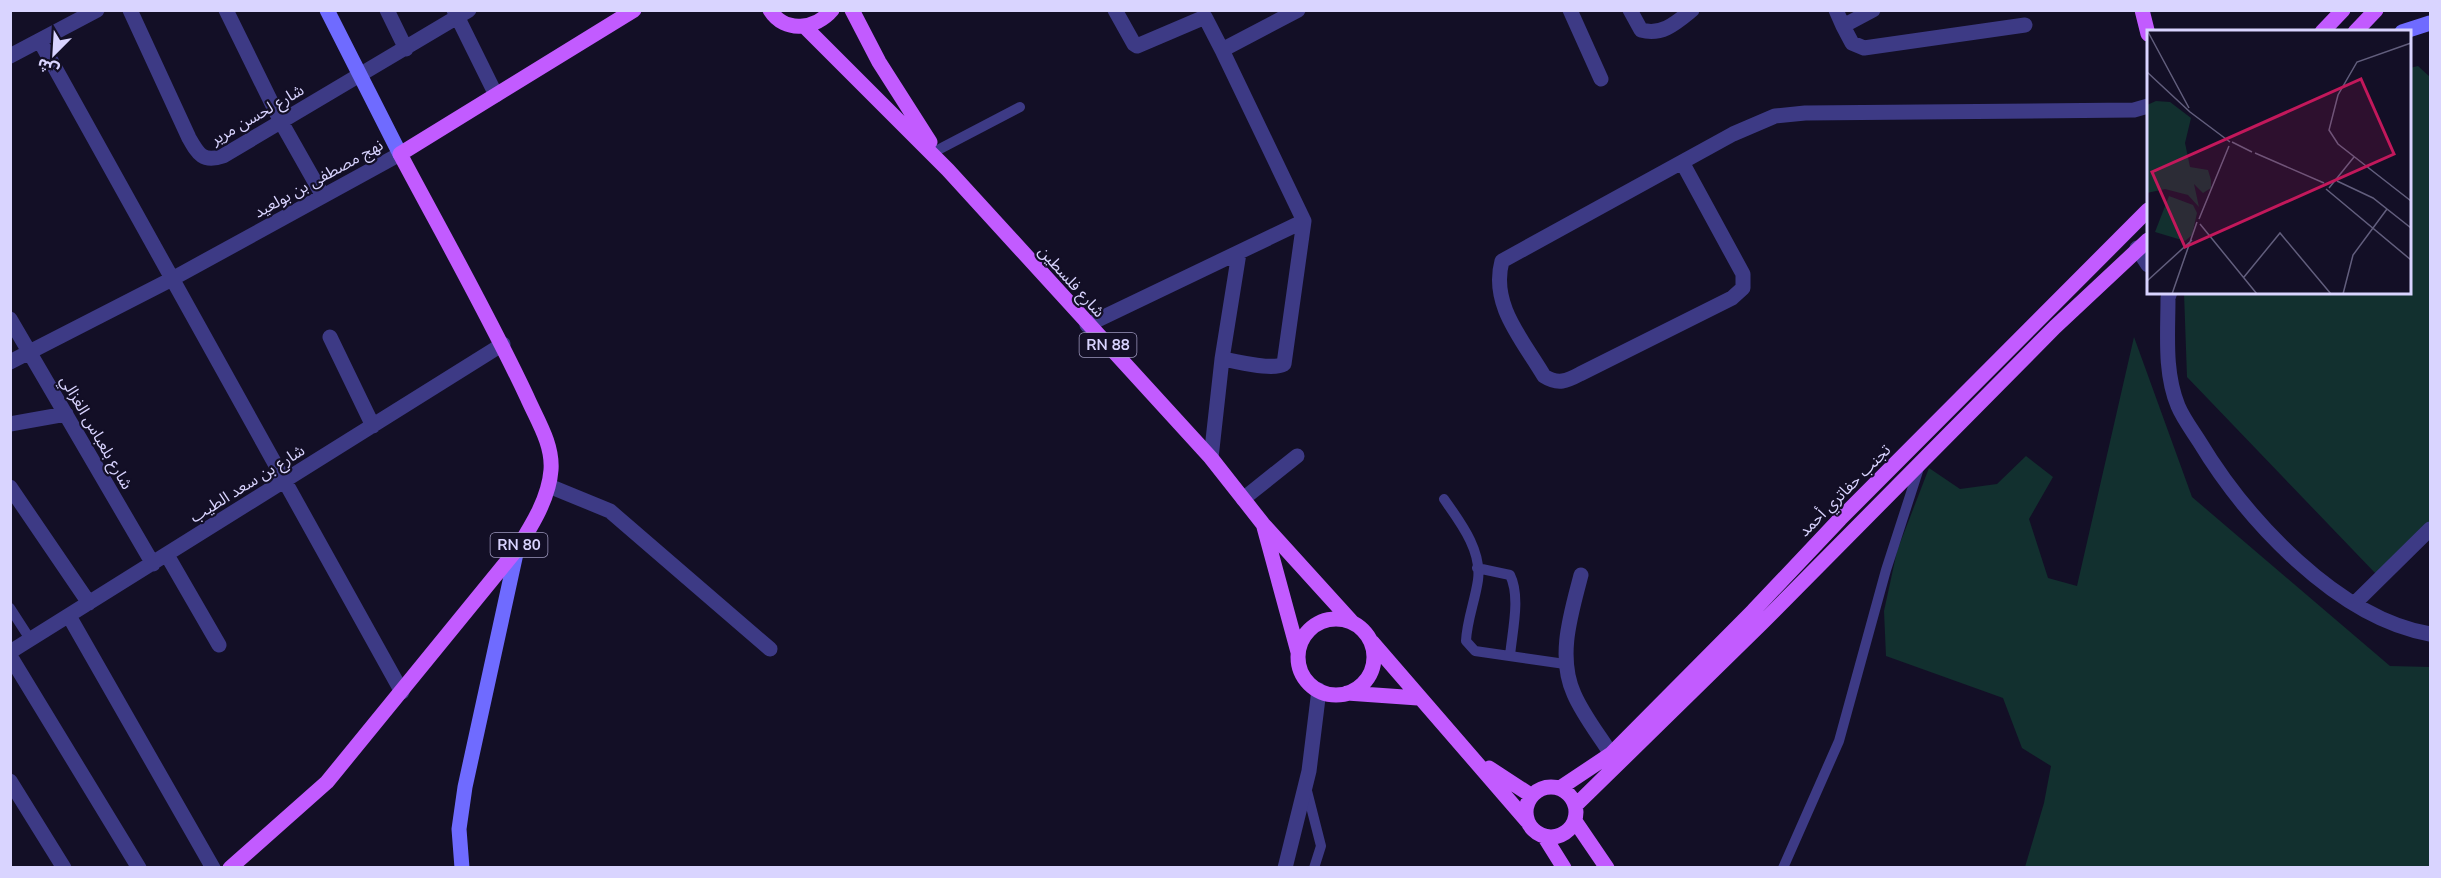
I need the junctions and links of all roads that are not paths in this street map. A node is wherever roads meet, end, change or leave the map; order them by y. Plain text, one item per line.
1 (97, 10) edge
2 (130, 10) edge
3 (226, 10) edge
4 (327, 10) edge
5 (387, 10) edge
6 (634, 10) edge
7 (832, 10) edge
8 (852, 10) edge
9 (1115, 10) edge
10 (1298, 10) edge
11 (1570, 10) edge
12 (1630, 10) edge
13 (1692, 10) edge
14 (1836, 10) edge
15 (1873, 10) edge
16 (2142, 10) edge
17 (2343, 10) edge
18 (2376, 10) edge
19 (767, 12) edge
20 (461, 13) edge
21 (2025, 25) dead end
22 (2429, 25) edge
23 (1843, 26) junction
24 (805, 27) junction
25 (2147, 30) edge
26 (2324, 30) edge
27 (2357, 30) edge
28 (2410, 30) edge
29 (39, 41) junction
30 (406, 49) junction
31 (1222, 50) junction
32 (10, 56) edge
33 (360, 77) junction
34 (1601, 79) dead end
35 (496, 95) junction
36 (2147, 106) edge
37 (1020, 107) dead end
38 (280, 120) junction
39 (934, 152) junction
40 (400, 154) junction
41 (1682, 162) junction
42 (323, 196) junction
43 (2147, 211) edge
44 (1304, 221) junction
45 (2143, 244) edge
46 (1239, 253) junction
47 (2147, 261) edge
48 (172, 279) junction
49 (2167, 294) edge
50 (10, 319) edge
51 (1087, 325) junction
52 (330, 337) dead end
53 (503, 345) junction
54 (30, 352) junction
55 (1222, 359) junction
56 (10, 362) edge
57 (66, 414) junction
58 (10, 424) edge
59 (373, 426) junction
60 (1297, 456) dead end
61 (1211, 458) junction
62 (1920, 463) junction
63 (285, 481) junction
64 (549, 486) junction
65 (10, 487) edge
66 (1243, 499) junction
67 (1444, 499) dead end
68 (1263, 524) junction
69 (2430, 529) edge
70 (517, 549) junction
71 (166, 555) junction
72 (153, 564) junction
73 (1477, 568) junction
74 (1581, 575) dead end
75 (89, 603) junction
76 (2355, 603) junction
77 (10, 608) edge
78 (69, 616) junction
79 (1352, 622) junction
80 (2430, 634) edge
81 (30, 639) junction
82 (1371, 641) junction
83 (219, 645) dead end
84 (770, 649) dead end
85 (1298, 652) junction
86 (10, 654) edge
87 (1510, 656) junction
88 (1565, 663) junction
89 (1318, 690) junction
90 (402, 692) junction
91 (1347, 693) junction
92 (1418, 698) junction
93 (1611, 754) junction
94 (1475, 760) junction
95 (10, 781) edge
96 (1306, 786) junction
97 (1560, 788) junction
98 (1532, 796) junction
99 (1577, 804) junction
100 (1527, 821) junction
101 (1575, 821) junction
102 (1544, 837) junction
103 (64, 867) edge
104 (140, 867) edge
105 (213, 867) edge
106 (230, 867) edge
107 (462, 867) edge
108 (1285, 867) edge
109 (1314, 867) edge
110 (1564, 867) edge
111 (1607, 867) edge
112 (1784, 867) edge

1 - 29 street
2 - 38 street, شارع لحسن مرير
3 - 38 street
4 - 33 street
5 - 30 street
6 - 35 main road, نهج مصطفى بن بولعيد
7 - 24 main road
8 - 39 main road, شارع فلسطين / RN 88
9 - 31 street
10 - 31 street
11 - 34 street
12 - 13 street
14 - 23 street
15 - 23 street
16 - 25 main road
17 - 26 main road
18 - 27 main road
19 - 24 main road
20 - 30 street, شارع لحسن مرير
20 - 35 street
21 - 23 street
22 - 28 street
24 - 39 main road, شارع فلسطين / RN 88
29 - 32 street
29 - 48 street
30 - 33 street, شارع لحسن مرير
31 - 44 street
33 - 38 street, شارع لحسن مرير
33 - 40 street
35 - 40 main road, نهج مصطفى بن بولعيد
36 - 41 street
37 - 39 lane
38 - 42 street
39 - 51 main road, شارع فلسطين / RN 88
40 - 42 street, نهج مصطفى بن بولعيد
40 - 53 main road, RN 80
41 - 41 street
42 - 48 street, نهج مصطفى بن بولعيد
43 - 93 main road, تجنب حفاتري أحمد
44 - 46 street
44 - 55 street
45 - 47 street
45 - 62 main road, تجنب حفاتري أحمد
46 - 51 street
46 - 55 street
48 - 54 street, نهج مصطفى بن بولعيد
48 - 63 street
49 - 76 street
50 - 54 street, شارع بلعباس الغزالي
51 - 61 main road, شارع فلسطين / RN 88
52 - 59 street
53 - 59 street, شارع بن سعد الطيب
53 - 64 main road, RN 80
54 - 56 street, نهج مصطفى بن بولعيد
54 - 57 street, شارع بلعباس الغزالي
55 - 61 street
57 - 58 street
57 - 72 street, شارع بلعباس الغزالي
59 - 63 street, شارع بن سعد الطيب
60 - 66 street
61 - 66 main road, شارع فلسطين / RN 88
62 - 99 main road, تجنب حفاتري أحمد
62 - 112 lane
63 - 71 street, شارع بن سعد الطيب
63 - 90 street
64 - 70 main road, RN 80
64 - 84 street
65 - 75 street
66 - 68 main road, شارع فلسطين / RN 88
67 - 73 lane
68 - 79 main road, RN 88
68 - 85 main road, RN 88
69 - 76 street
70 - 90 main road, RN 80
70 - 107 street
71 - 72 street, شارع بن سعد الطيب
71 - 83 street
72 - 75 street, شارع بن سعد الطيب
73 - 87 lane
73 - 87 lane
74 - 88 street
75 - 78 street, شارع بن سعد الطيب
76 - 80 street
77 - 81 lane
78 - 81 street, شارع بن سعد الطيب
78 - 105 street
79 - 82 main road
79 - 85 main road
81 - 86 street, شارع بن سعد الطيب
82 - 91 main road
82 - 92 main road
85 - 89 main road
86 - 104 street
87 - 88 lane
88 - 93 street
89 - 91 main road
89 - 96 street
90 - 106 main road, RN 80
91 - 92 main road
92 - 94 main road
93 - 97 main road, تجنب حفاتري أحمد
94 - 98 main road
94 - 100 main road
95 - 103 street
96 - 108 street
96 - 109 lane
97 - 98 main road
97 - 99 main road
98 - 100 main road
99 - 101 main road
100 - 102 main road
101 - 102 main road
101 - 111 main road
102 - 110 main road

